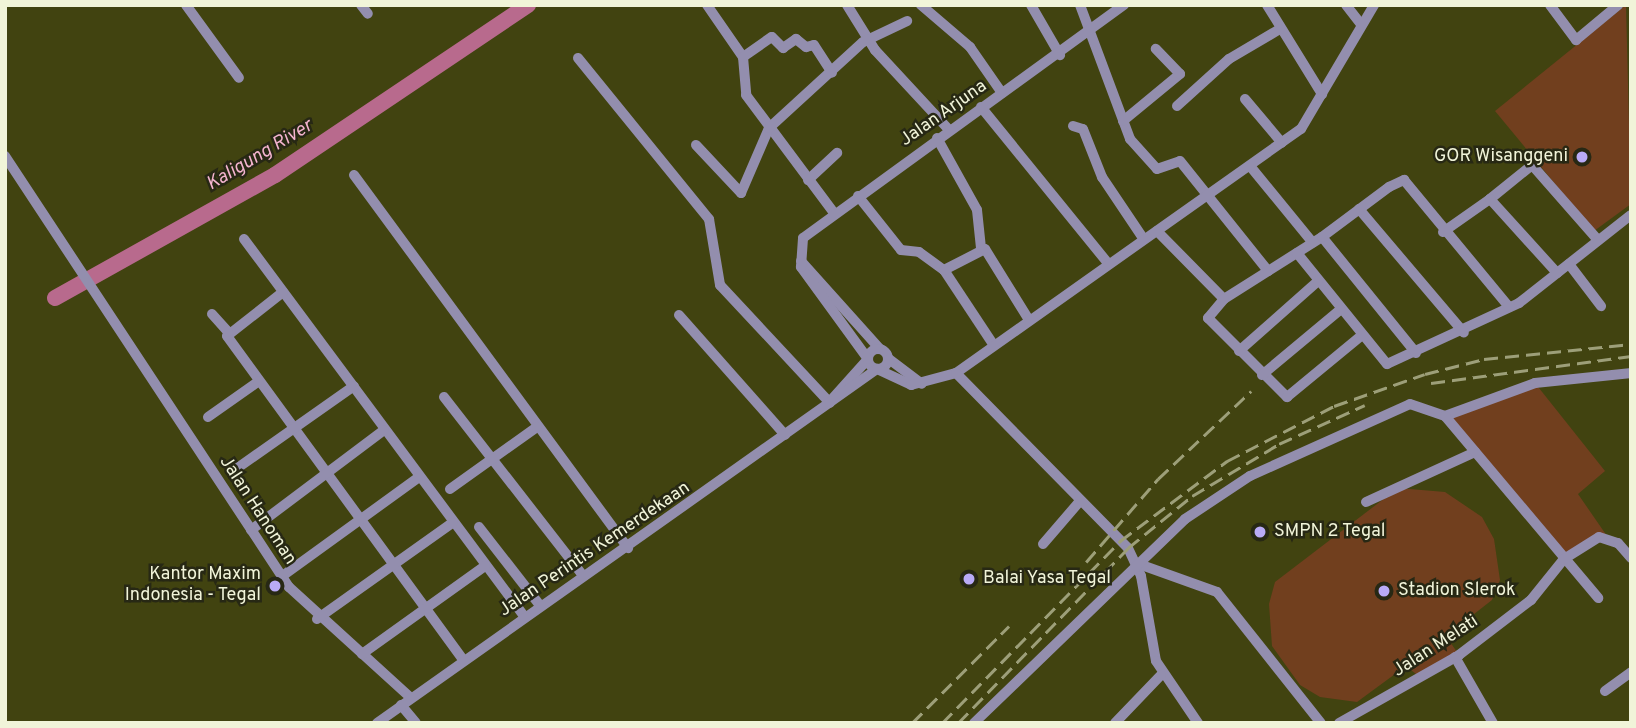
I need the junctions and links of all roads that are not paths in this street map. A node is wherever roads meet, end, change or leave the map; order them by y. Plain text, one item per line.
1 (186, 5) edge
2 (361, 5) edge
3 (707, 5) edge
4 (847, 5) edge
5 (1031, 5) edge
6 (1080, 5) edge
7 (1124, 5) edge
8 (1267, 5) edge
9 (1346, 5) edge
10 (1374, 5) edge
11 (1550, 5) edge
12 (1618, 5) edge
13 (927, 7) edge
14 (368, 14) dead end
15 (907, 21) dead end
16 (1360, 23) junction
17 (1280, 29) junction
18 (1094, 30) junction
19 (868, 39) junction
20 (1156, 49) dead end
21 (1059, 55) junction
22 (743, 57) junction
23 (578, 58) dead end
24 (832, 73) junction
25 (239, 78) dead end
26 (1002, 93) junction
27 (1322, 94) junction
28 (1245, 99) dead end
29 (1177, 106) dead end
30 (981, 107) junction
31 (1123, 121) junction
32 (1073, 127) dead end
33 (769, 128) junction
34 (949, 130) junction
35 (937, 138) junction
36 (1282, 143) junction
37 (696, 145) dead end
38 (836, 153) dead end
39 (5, 156) edge
40 (1250, 166) junction
41 (354, 175) dead end
42 (808, 180) junction
43 (858, 196) junction
44 (1205, 197) junction
45 (1490, 199) junction
46 (1359, 209) junction
47 (834, 213) junction
48 (1631, 215) edge
49 (1157, 231) junction
50 (1443, 232) junction
51 (1143, 238) junction
52 (244, 239) dead end
53 (1317, 240) junction
54 (1598, 240) junction
55 (981, 248) junction
56 (1297, 253) junction
57 (801, 261) junction
58 (1106, 261) junction
59 (1569, 264) junction
60 (944, 270) junction
61 (1268, 271) junction
62 (1557, 273) junction
63 (1318, 281) junction
64 (283, 292) junction
65 (1224, 299) junction
66 (1601, 306) dead end
67 (1509, 307) junction
68 (1340, 310) junction
69 (212, 314) dead end
70 (679, 315) dead end
71 (1029, 320) junction
72 (228, 332) junction
73 (1464, 332) junction
74 (1361, 336) junction
75 (993, 344) junction
76 (880, 349) junction
77 (1239, 351) junction
78 (1416, 353) junction
79 (868, 359) junction
80 (888, 359) junction
81 (877, 369) junction
82 (956, 373) junction
83 (1631, 373) edge
84 (1262, 375) junction
85 (259, 381) junction
86 (922, 384) junction
87 (354, 386) junction
88 (443, 397) dead end
89 (830, 403) junction
90 (1445, 416) junction
91 (208, 417) dead end
92 (537, 427) junction
93 (295, 428) junction
94 (384, 430) junction
95 (785, 435) junction
96 (1475, 452) junction
97 (491, 463) junction
98 (236, 469) dead end
99 (326, 470) junction
100 (418, 478) junction
101 (450, 489) dead end
102 (1080, 500) junction
103 (1366, 502) dead end
104 (360, 517) junction
105 (452, 523) junction
106 (479, 527) dead end
107 (251, 530) junction
108 (1043, 544) dead end
109 (628, 548) junction
110 (1631, 558) edge
111 (1564, 559) junction
112 (395, 562) junction
113 (1136, 563) junction
114 (485, 566) junction
115 (581, 573) junction
116 (281, 577) junction
117 (1598, 598) dead end
118 (539, 604) junction
119 (426, 608) junction
120 (523, 615) junction
121 (317, 619) junction
122 (362, 654) junction
123 (1455, 657) junction
124 (464, 661) junction
125 (1631, 673) edge
126 (1161, 675) junction
127 (1605, 691) dead end
128 (410, 698) junction
129 (401, 705) junction
130 (377, 723) edge
131 (416, 723) edge
132 (974, 723) edge
133 (1115, 723) edge
134 (1198, 723) edge
135 (1321, 723) edge
136 (1339, 723) edge
137 (1493, 723) edge

1 - 25 street
2 - 14 street
3 - 22 street
4 - 19 street
5 - 21 street
6 - 18 street
7 - 18 street, Jalan Arjuna
8 - 17 street
9 - 16 street
10 - 16 street
11 - 12 street
13 - 26 street
15 - 19 street
16 - 27 street
17 - 27 street
17 - 29 street
18 - 21 street, Jalan Arjuna
18 - 31 street
19 - 24 street
19 - 34 street
20 - 31 street
21 - 26 street, Jalan Arjuna
22 - 24 street
22 - 33 street
23 - 89 street
24 - 33 street
26 - 30 street, Jalan Arjuna
27 - 36 street
28 - 36 street
30 - 34 street, Jalan Arjuna
30 - 58 street
31 - 44 street
32 - 51 street
33 - 37 street
33 - 42 street
34 - 35 street, Jalan Arjuna
35 - 43 street, Jalan Arjuna
35 - 55 street
36 - 40 street
38 - 42 street
39 - 107 street, Jalan Hanoman
40 - 44 street
40 - 53 street
41 - 92 street
42 - 47 street
43 - 47 street, Jalan Arjuna
43 - 60 street
44 - 49 street
44 - 61 street
45 - 50 street
45 - 54 street
45 - 62 street
46 - 50 street
46 - 53 street
46 - 73 street
47 - 57 street, Jalan Arjuna
48 - 54 street
49 - 51 street
49 - 65 street
50 - 67 street
51 - 58 street
52 - 64 street
53 - 56 street
53 - 78 street
54 - 59 street
55 - 60 street
55 - 71 street
56 - 61 street
56 - 63 street
57 - 76 street
57 - 79 street
58 - 71 street
59 - 62 street
59 - 66 street
60 - 75 street
61 - 65 street
62 - 67 street
63 - 68 street
63 - 77 street
64 - 72 street
64 - 87 street
65 - 77 street
67 - 73 street
68 - 74 street
68 - 84 street
69 - 72 street
70 - 95 street
71 - 75 street
72 - 85 street
73 - 78 street
74 - 78 street
74 - 84 street
75 - 82 street
76 - 79 street, Jalan Perintis Kemerdekaan
76 - 80 street
77 - 84 street
79 - 81 street
79 - 89 street, Jalan Perintis Kemerdekaan
80 - 81 street, Jalan Perintis Kemerdekaan
80 - 86 street
81 - 86 street
81 - 89 street, Jalan Perintis Kemerdekaan
82 - 86 street
82 - 102 street
83 - 90 street
85 - 91 street
85 - 93 street
87 - 93 street
87 - 94 street
88 - 97 street
89 - 95 street, Jalan Perintis Kemerdekaan
90 - 96 street
90 - 113 street
92 - 97 street
92 - 109 street
93 - 98 street
93 - 99 street
94 - 99 street
94 - 100 street
95 - 109 street, Jalan Perintis Kemerdekaan
96 - 103 street
96 - 111 street
97 - 101 street
97 - 115 street
99 - 104 street
99 - 107 street
100 - 104 street
100 - 105 street
102 - 108 street
102 - 113 street
104 - 112 street
104 - 116 street
105 - 112 street
105 - 114 street
106 - 118 street
107 - 116 street, Jalan Hanoman
109 - 115 street, Jalan Perintis Kemerdekaan
110 - 111 street, Jalan Melati
111 - 117 street
111 - 123 street, Jalan Melati
112 - 119 street
112 - 121 street
113 - 126 street
113 - 132 street
113 - 135 street
114 - 119 street
114 - 120 street
115 - 118 street, Jalan Perintis Kemerdekaan
116 - 121 street, Jalan Hanoman
118 - 120 street, Jalan Perintis Kemerdekaan
119 - 122 street
119 - 124 street
120 - 124 street, Jalan Perintis Kemerdekaan
121 - 122 street, Jalan Hanoman
122 - 128 street, Jalan Hanoman
123 - 136 street, Jalan Melati
123 - 137 street
124 - 128 street, Jalan Perintis Kemerdekaan
125 - 127 street
126 - 133 street
126 - 134 street
128 - 129 street, Jalan Perintis Kemerdekaan
129 - 130 street, Jalan Perintis Kemerdekaan
129 - 131 street

